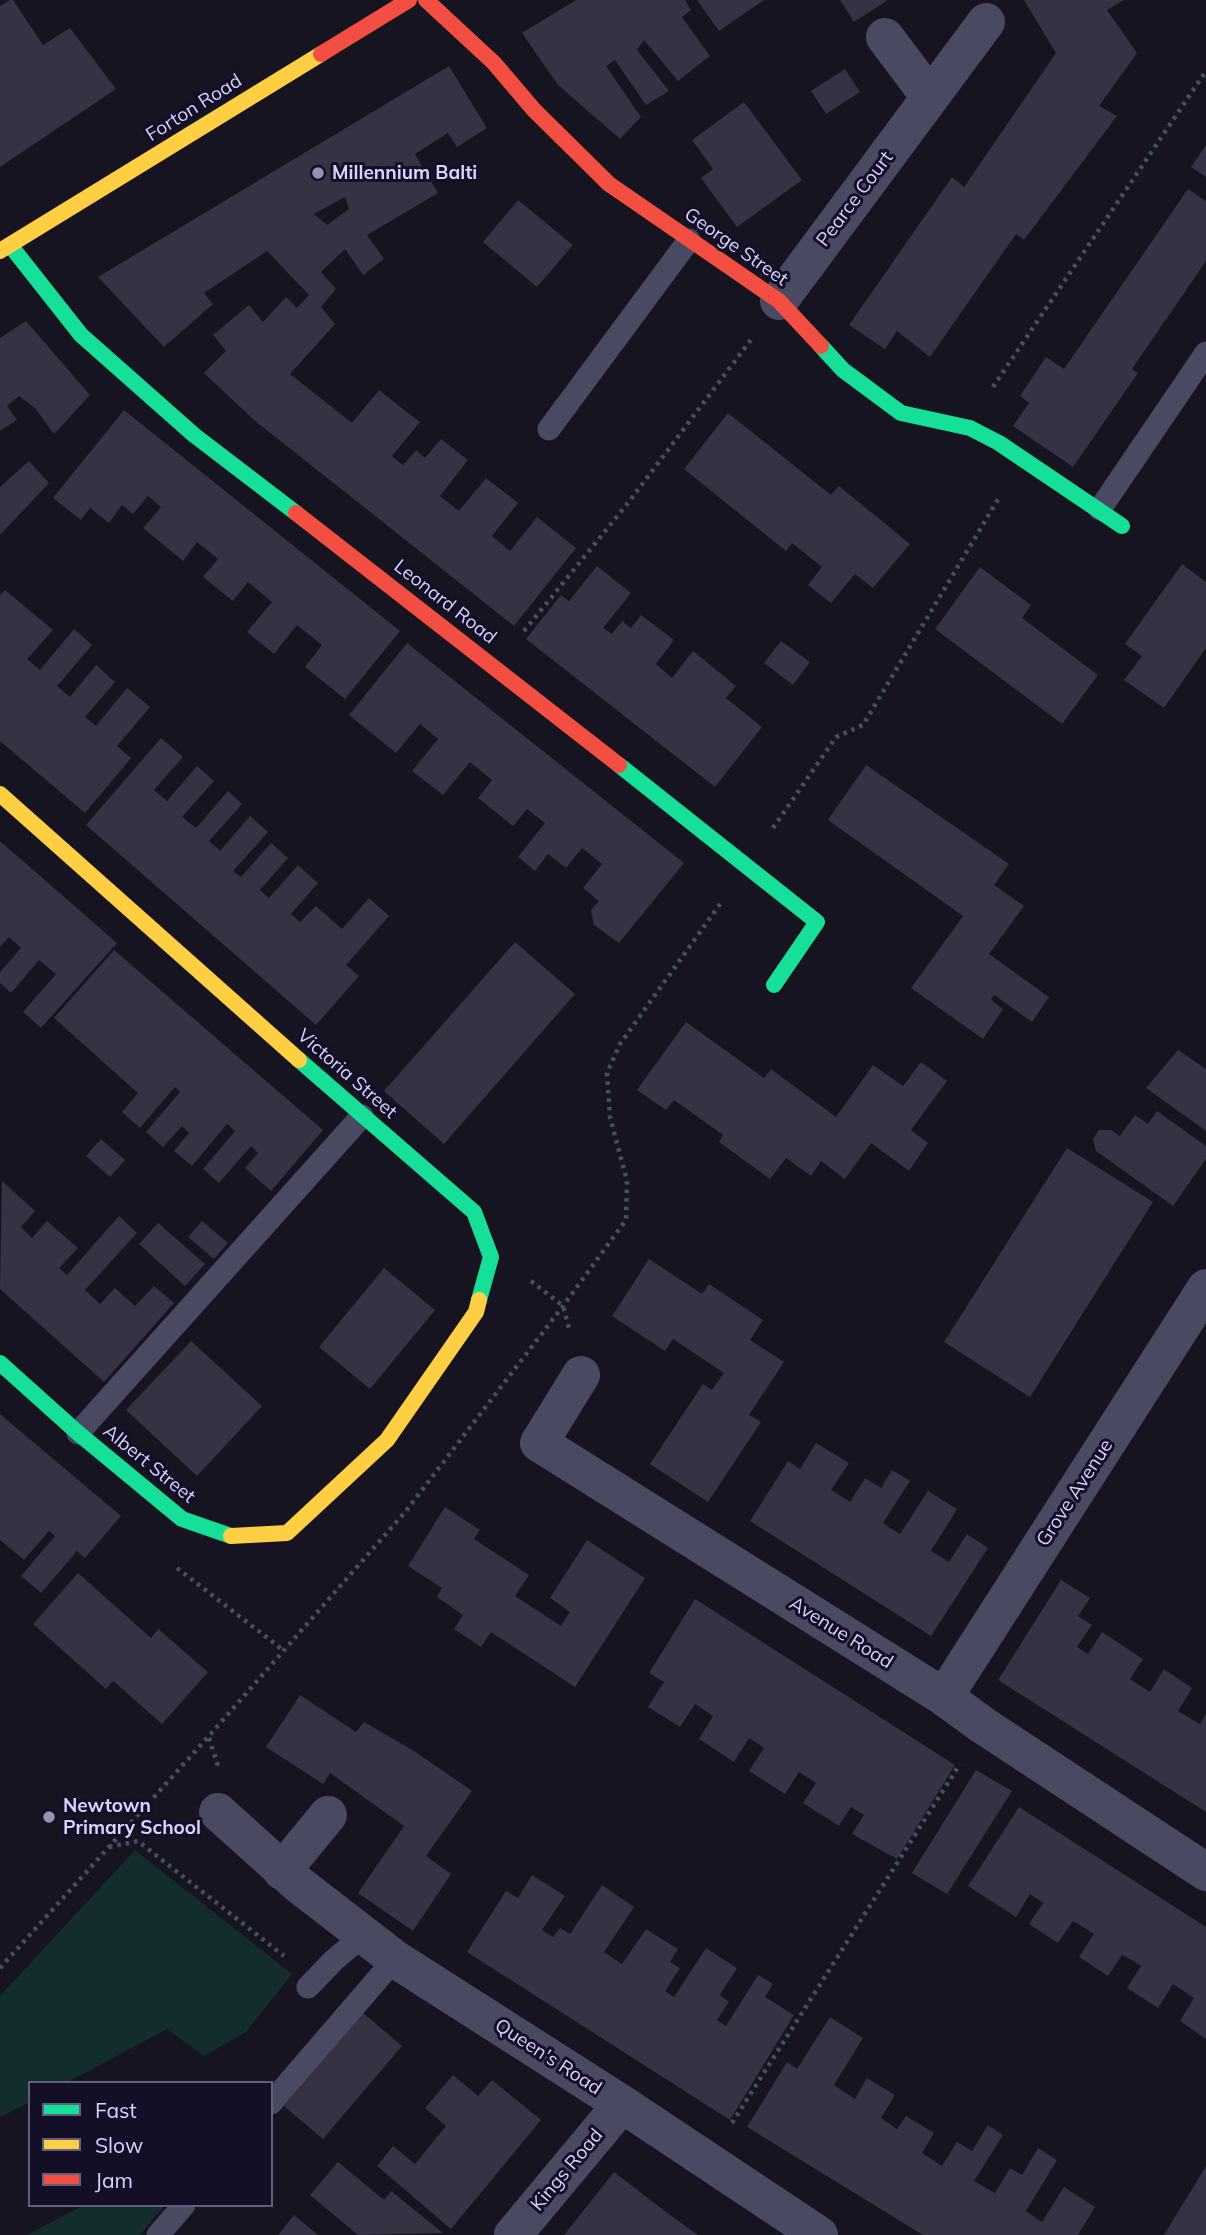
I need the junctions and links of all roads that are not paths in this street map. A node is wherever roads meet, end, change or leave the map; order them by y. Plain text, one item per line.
1 (409, 0) edge
2 (426, 0) edge
3 (986, 22) dead end
4 (885, 37) dead end
5 (930, 97) junction
6 (690, 240) junction
7 (5, 248) edge
8 (779, 301) junction
9 (1206, 353) edge
10 (550, 429) dead end
11 (1100, 509) junction
12 (1122, 526) dead end
13 (0, 793) edge
14 (774, 985) dead end
15 (362, 1116) junction
16 (1206, 1289) edge
17 (0, 1363) edge
18 (581, 1375) road end
19 (78, 1433) junction
20 (387, 1440) joint
21 (944, 1697) junction
22 (218, 1812) dead end
23 (328, 1815) dead end
24 (282, 1871) junction
25 (1206, 1872) edge
26 (364, 1935) junction
27 (395, 1959) junction
28 (308, 1987) dead end
29 (273, 2101) edge
30 (622, 2104) junction
31 (182, 2207) edge
32 (158, 2235) edge
33 (513, 2235) edge
34 (819, 2235) edge

1 - 7 street, Forton Road
2 - 6 street, George Street
3 - 5 street, Pearce Court
4 - 5 street
5 - 8 street, Pearce Court
6 - 8 street, George Street
6 - 10 lane
7 - 14 street, Leonard Road
8 - 11 street, George Street
9 - 11 lane
11 - 12 street, George Street
13 - 15 street, Victoria Street
15 - 19 lane
15 - 20 street, Victoria Street
16 - 21 street, Grove Avenue
17 - 19 street, Albert Street
18 - 21 street, Avenue Road
19 - 20 street, Albert Street
21 - 25 street, Avenue Road
22 - 24 street, Queen's Road
23 - 24 street
24 - 26 street, Queen's Road
26 - 27 street, Queen's Road
26 - 28 lane
27 - 29 lane
27 - 30 street, Queen's Road
30 - 33 street, Kings Road
30 - 34 street, Queen's Road
31 - 32 lane

